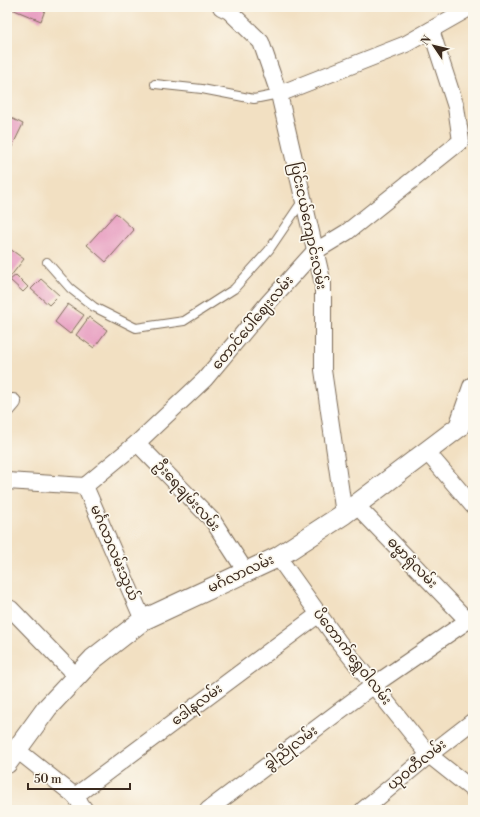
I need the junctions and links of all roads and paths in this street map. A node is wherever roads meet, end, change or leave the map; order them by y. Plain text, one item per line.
1 (221, 7) edge
2 (471, 7) edge
3 (430, 30) junction
4 (155, 84) dead end
5 (279, 94) junction
6 (303, 199) junction
7 (314, 252) junction
8 (47, 262) dead end
9 (473, 387) edge
10 (466, 422) edge
11 (137, 443) junction
12 (426, 451) junction
13 (7, 481) edge
14 (85, 486) junction
15 (473, 506) edge
16 (350, 510) junction
17 (278, 557) junction
18 (246, 572) junction
19 (7, 607) edge
20 (319, 614) junction
21 (471, 619) edge
22 (143, 620) junction
23 (76, 676) junction
24 (374, 685) junction
25 (473, 721) edge
26 (429, 755) junction
27 (12, 756) edge
28 (473, 790) edge
29 (75, 796) junction
30 (85, 810) edge
31 (208, 810) edge
32 (363, 810) edge

1 - 5 street, ပြင်းငယ်ကျောင်းလမ်း
2 - 3 street
3 - 5 street
3 - 7 street, တောင်ပေါ်ဈေးလမ်း
4 - 5 lane
5 - 6 street, ပြင်းငယ်ကျောင်းလမ်း
6 - 7 street, ပြင်းငယ်ကျောင်းလမ်း
6 - 8 lane
7 - 11 street, တောင်ပေါ်ဈေးလမ်း
7 - 16 street, ပြင်းငယ်ကျောင်းလမ်း
9 - 10 street, မင်္ဂလာလမ်း
10 - 12 street, မင်္ဂလာလမ်း
11 - 14 street, တောင်ပေါ်ဈေးလမ်း
11 - 18 street, ဦးရေချမ်းလမ်း
12 - 15 street
12 - 16 street, မင်္ဂလာလမ်း
13 - 14 street
14 - 22 street, မင်္ဂလာလမ်းသွယ်
16 - 17 street, မင်္ဂလာလမ်း
16 - 21 street, ဓမ္မာရုံလမ်း
17 - 18 street, မင်္ဂလာလမ်း
17 - 20 street, ပိတောက်ရွှေဝါလမ်း
18 - 22 street, မင်္ဂလာလမ်း
19 - 23 street
20 - 24 street, ပိတောက်ရွှေဝါလမ်း
20 - 29 street, ဒေါနလမ်း
21 - 24 street, ဓမ္မာရုံလမ်း
22 - 23 street, မင်္ဂလာလမ်း
23 - 27 street, မင်္ဂလာလမ်း
24 - 26 street, ပိတောက်ရွှေဝါလမ်း
24 - 31 street, ခွါညိုလမ်း
25 - 26 street, ယုဝတီလမ်း
26 - 28 street, ပိတောက်ရွှေဝါလမ်း
26 - 32 street, ယုဝတီလမ်း
27 - 29 street
29 - 30 street

